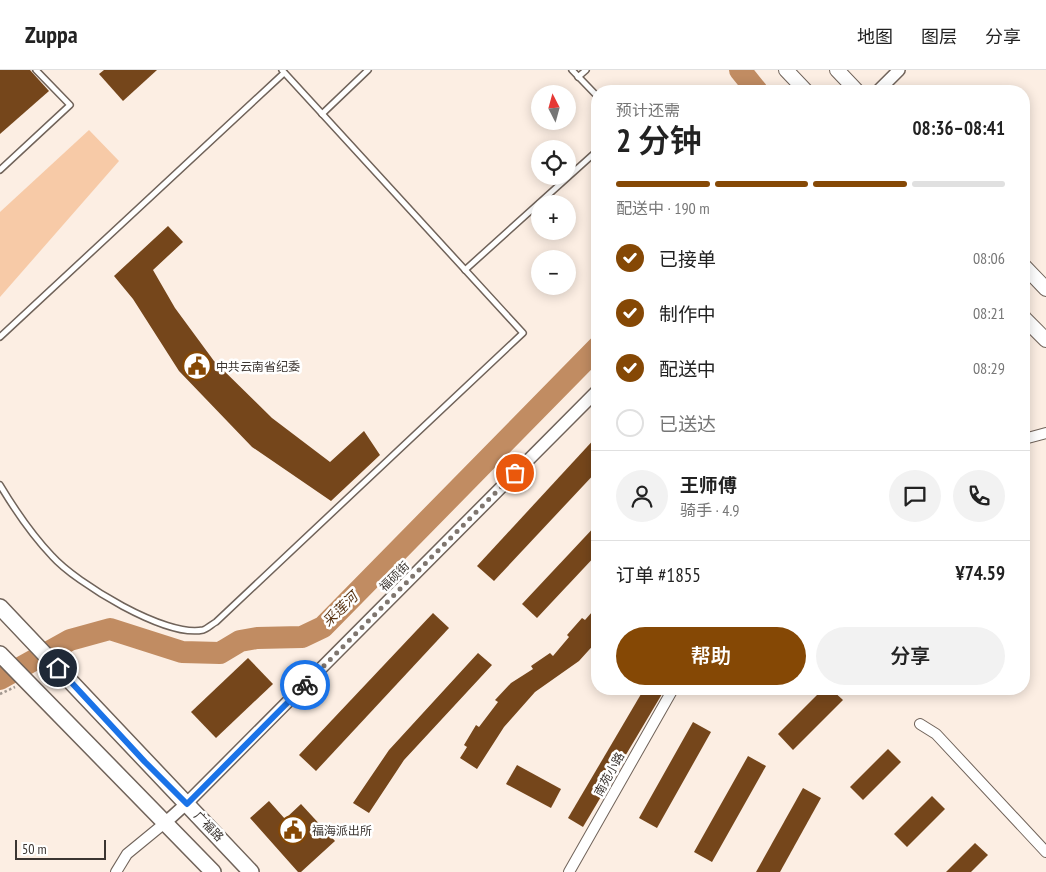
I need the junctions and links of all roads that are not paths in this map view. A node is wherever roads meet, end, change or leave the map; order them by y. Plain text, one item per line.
1 (36, 70) edge
2 (368, 70) edge
3 (572, 70) edge
4 (586, 70) edge
5 (786, 70) edge
6 (837, 70) edge
7 (899, 70) edge
8 (283, 71) edge
9 (578, 77) junction
10 (800, 85) edge
11 (851, 85) edge
12 (884, 85) edge
13 (591, 90) edge
14 (322, 114) junction
15 (591, 156) edge
16 (0, 170) edge
17 (465, 270) junction
18 (1030, 272) edge
19 (1046, 289) edge
20 (1030, 324) edge
21 (0, 337) edge
22 (1046, 340) edge
23 (591, 397) edge
24 (1046, 433) edge
25 (1030, 437) edge
26 (0, 485) edge
27 (0, 608) edge
28 (0, 654) edge
29 (670, 695) edge
30 (920, 724) dead end
31 (187, 804) junction
32 (166, 822) junction
33 (1046, 852) edge
34 (116, 872) edge
35 (213, 872) edge
36 (251, 872) edge
37 (569, 872) edge

1 - 16 lane
2 - 14 lane
3 - 9 lane
4 - 9 lane
5 - 10 main road
6 - 11 main road
7 - 12 street
8 - 14 lane
8 - 21 lane
9 - 13 lane
14 - 17 lane
15 - 17 lane
17 - 26 lane
18 - 19 main road
20 - 22 main road
23 - 31 street, 福硕街
24 - 25 street
27 - 31 main road, 广福路
28 - 32 main road
29 - 37 street, 南苑小路
30 - 33 street
31 - 32 street, 福硕街
31 - 36 main road, 广福路
32 - 34 street
32 - 35 main road

